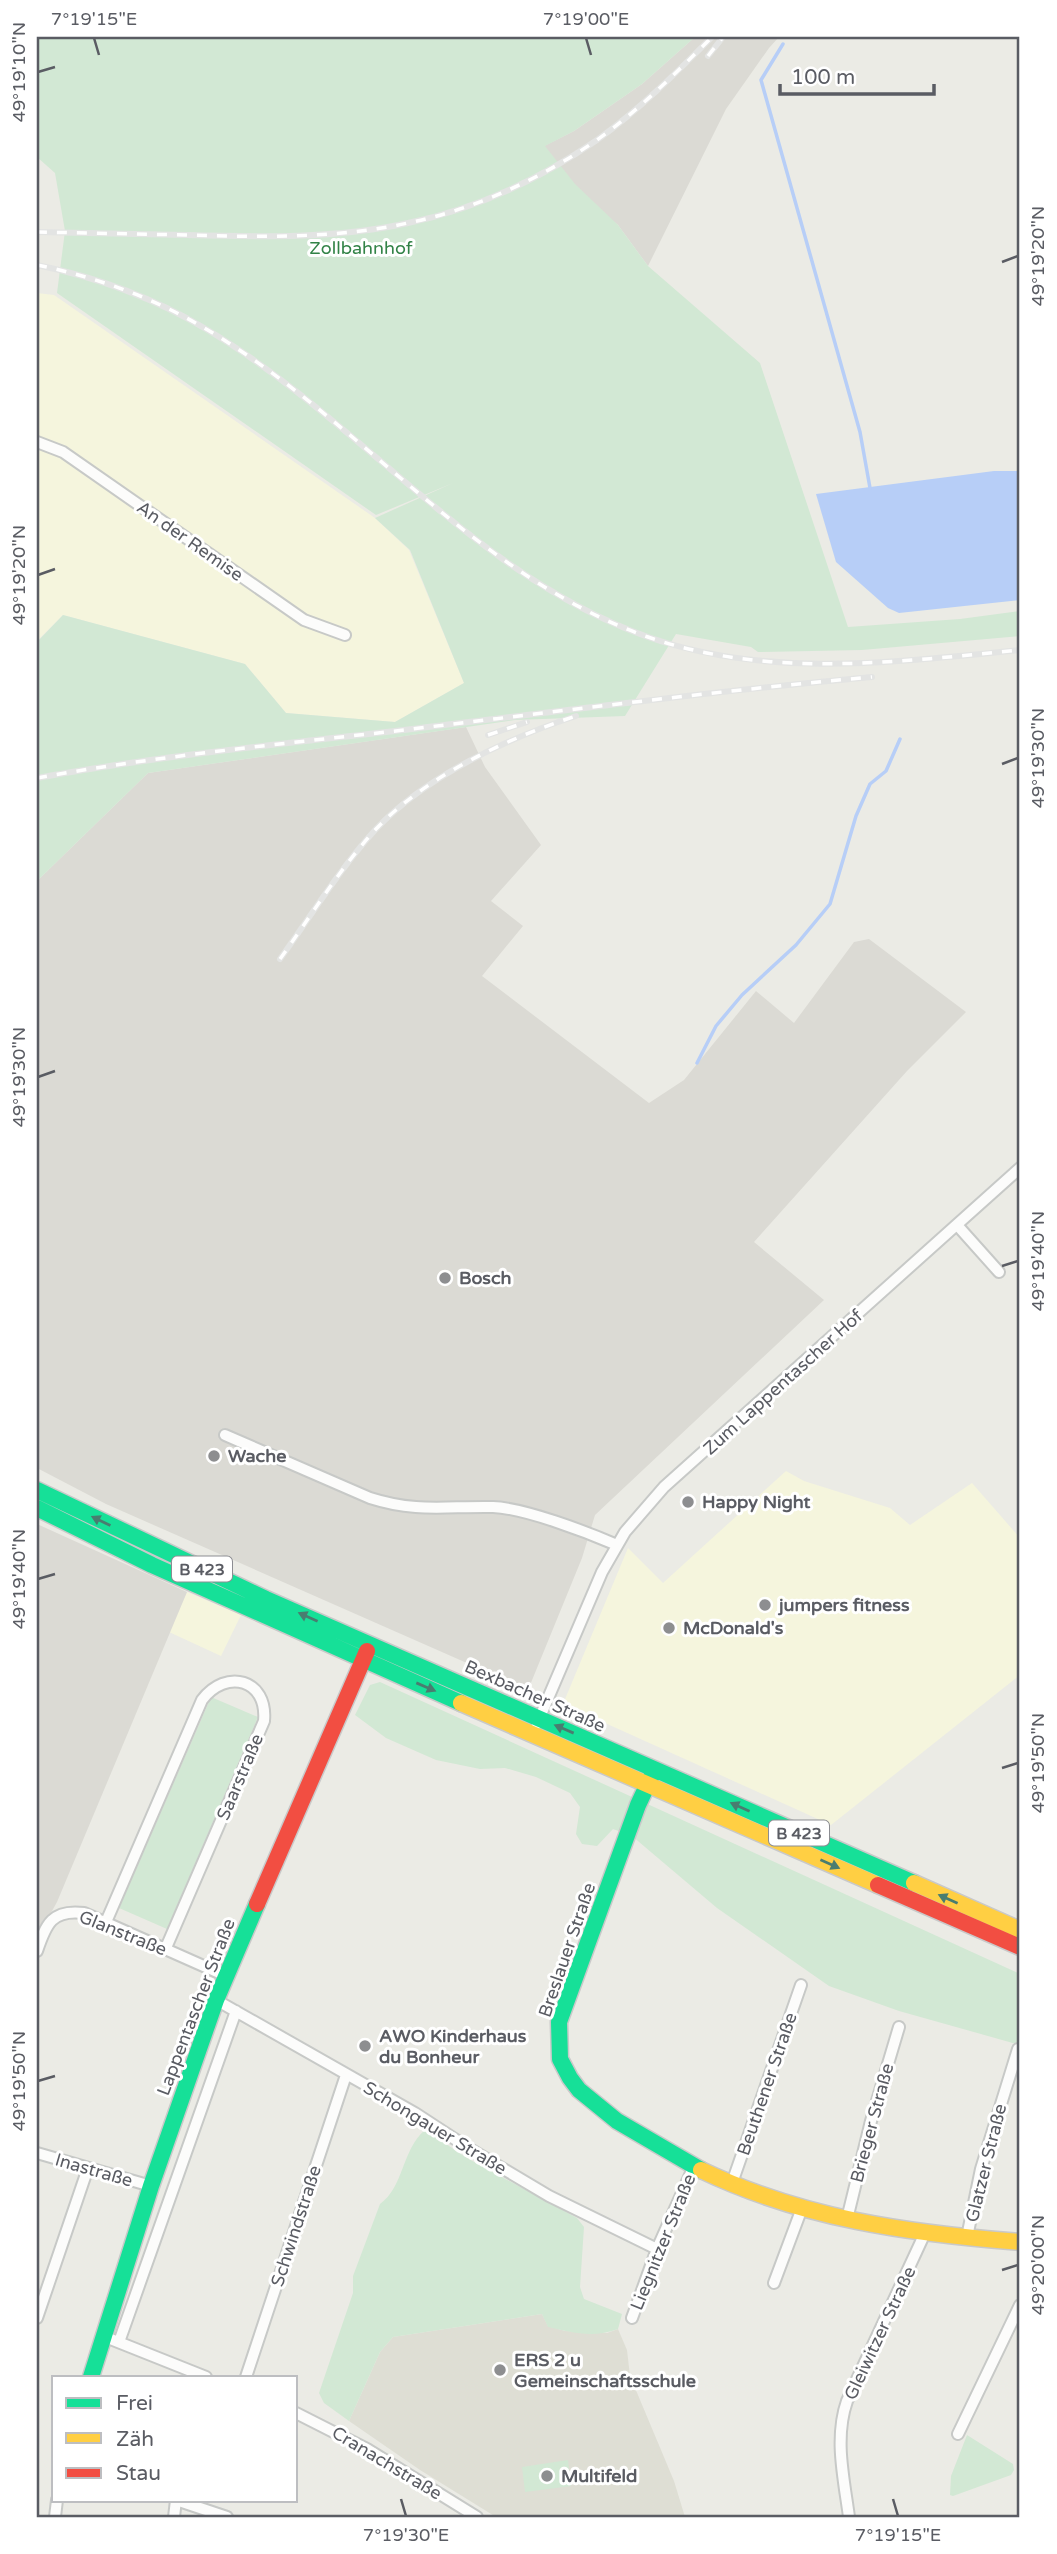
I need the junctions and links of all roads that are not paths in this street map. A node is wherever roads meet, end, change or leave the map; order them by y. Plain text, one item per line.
1 (37, 442) edge
2 (345, 635) dead end
3 (1020, 1168) edge
4 (957, 1225) junction
5 (999, 1272) dead end
6 (225, 1435) dead end
7 (37, 1490) edge
8 (37, 1508) edge
9 (617, 1545) junction
10 (370, 1644) junction
11 (363, 1660) junction
12 (536, 1727) junction
13 (652, 1776) junction
14 (106, 1922) junction
15 (1020, 1930) edge
16 (1020, 1947) edge
17 (37, 1951) edge
18 (165, 1951) junction
19 (226, 1976) junction
20 (801, 1985) dead end
21 (216, 2000) junction
22 (236, 2011) junction
23 (899, 2027) dead end
24 (1018, 2049) dead end
25 (346, 2075) junction
26 (37, 2153) edge
27 (694, 2166) junction
28 (88, 2168) junction
29 (732, 2183) junction
30 (151, 2186) junction
31 (802, 2208) junction
32 (847, 2219) junction
33 (925, 2233) junction
34 (967, 2237) junction
35 (1020, 2242) edge
36 (657, 2249) junction
37 (775, 2283) dead end
38 (1020, 2305) edge
39 (37, 2318) edge
40 (632, 2318) dead end
41 (111, 2339) junction
42 (92, 2376) edge
43 (204, 2376) edge
44 (246, 2376) edge
45 (298, 2414) edge
46 (958, 2434) dead end
47 (182, 2502) edge
48 (228, 2517) edge
49 (477, 2517) edge
50 (849, 2517) edge

1 - 2 street, An der Remise
3 - 4 street, Zum Lappentascher Hof
4 - 5 street
4 - 9 street, Zum Lappentascher Hof
6 - 9 street
10 -> 7 main road, Bexbacher Straße / B 423
8 - 11 main road, Bexbacher Straße / B 423
9 - 12 street, Zum Lappentascher Hof
10 - 11 main road, Lappentascher Straße
10 - 12 main road, Bexbacher Straße / B 423
11 -> 12 main road, Bexbacher Straße / B 423
11 - 19 main road, Lappentascher Straße
13 -> 12 main road, Bexbacher Straße / B 423
12 - 13 main road, Bexbacher Straße / B 423
15 -> 13 main road, Bexbacher Straße / B 423
13 -> 16 main road, Bexbacher Straße
13 - 27 main road, Breslauer Straße
14 - 17 street, Glanstraße
14 - 18 street, Glanstraße
14 - 18 street, Saarstraße
18 - 19 street, Glanstraße
19 - 21 main road, Lappentascher Straße
20 - 29 street, Beuthener Straße
21 - 22 street, Schongauer Straße
21 - 30 main road, Lappentascher Straße
22 - 25 street, Schongauer Straße
22 - 41 street, Lappentascher Straße
23 - 32 street, Brieger Straße
24 - 34 street, Glatzer Straße
25 - 36 street, Schongauer Straße
25 - 44 street, Schwindstraße
26 - 28 street, Inastraße
27 - 29 main road, Breslauer Straße
27 - 36 street, Liegnitzer Straße
28 - 30 street, Inastraße
28 - 39 street
29 - 31 main road, Breslauer Straße
30 - 41 main road, Lappentascher Straße
31 - 32 main road, Breslauer Straße
31 - 37 street
32 - 33 main road, Breslauer Straße
33 - 34 main road, Breslauer Straße
33 - 50 street, Gleiwitzer Straße
34 - 35 main road, Breslauer Straße
36 - 40 street, Liegnitzer Straße
38 - 46 street
41 - 42 main road, Lappentascher Straße
41 - 43 street
45 - 49 street, Cranachstraße
47 - 48 street

